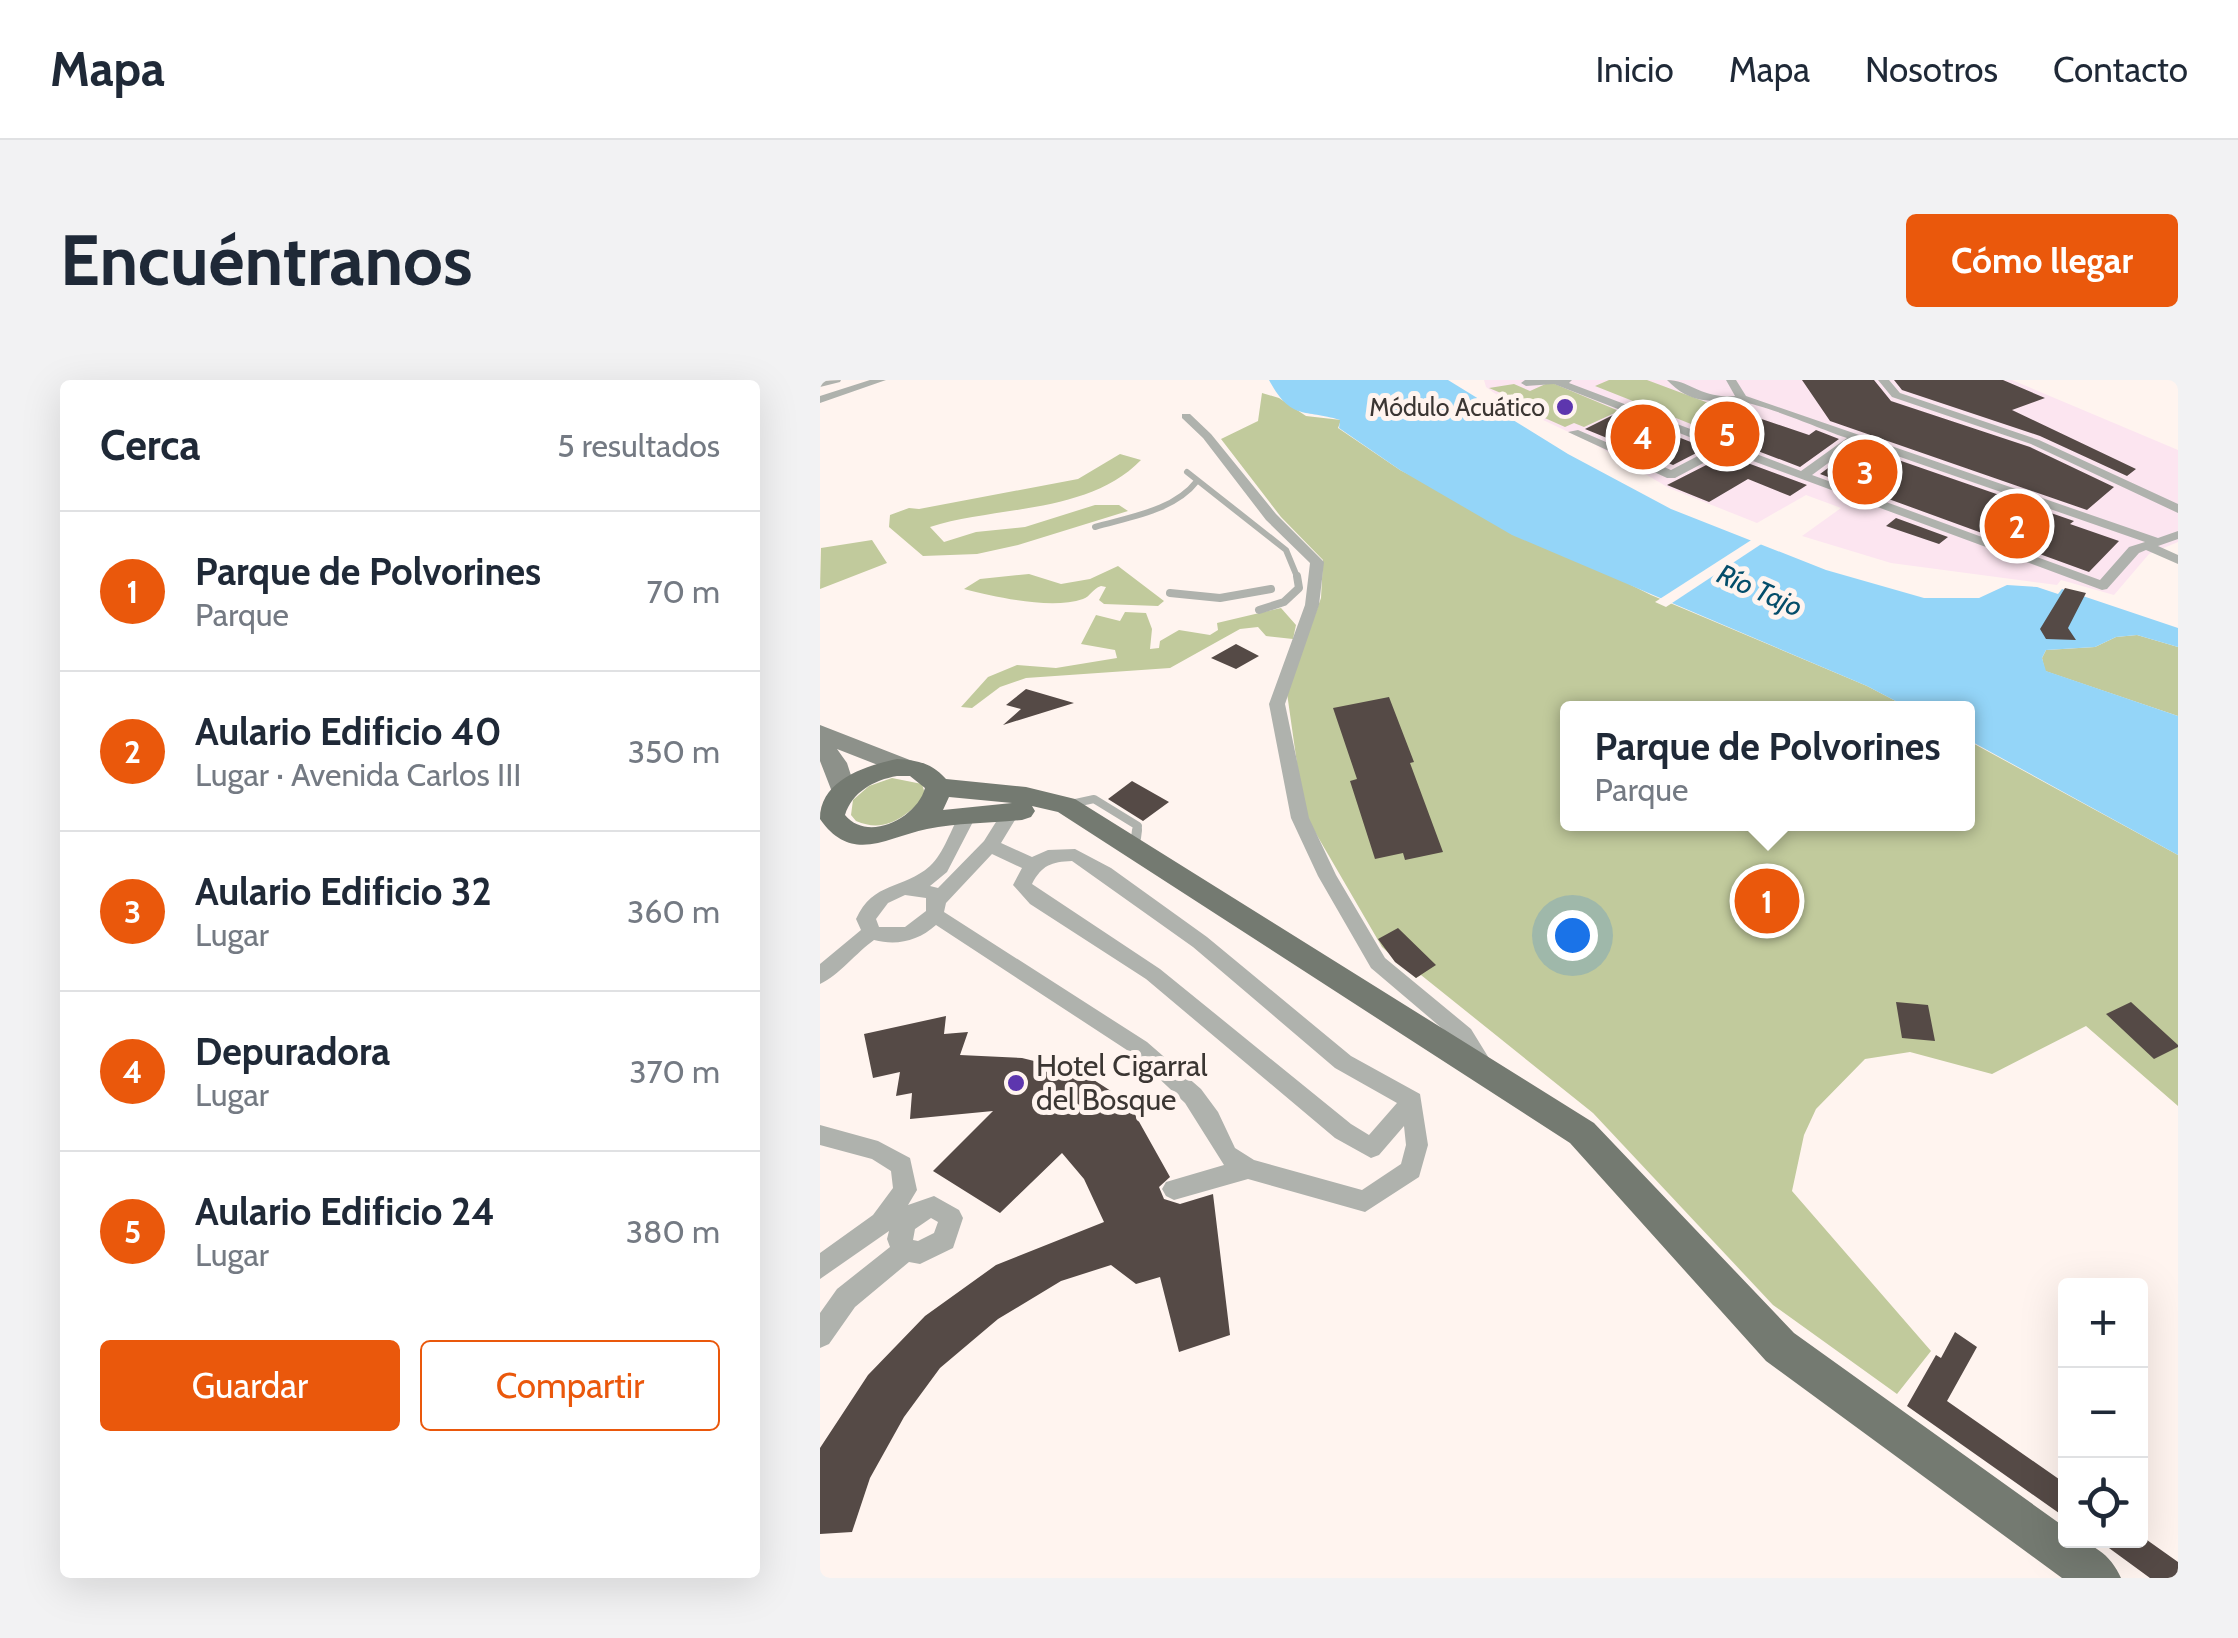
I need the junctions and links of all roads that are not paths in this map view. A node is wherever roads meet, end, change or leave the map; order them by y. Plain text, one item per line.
1 (836, 380) edge
2 (882, 380) edge
3 (1567, 380) edge
4 (1672, 380) edge
5 (1731, 380) edge
6 (1883, 380) edge
7 (1556, 381) edge
8 (1526, 383) dead end
9 (820, 384) edge
10 (1742, 398) junction
11 (820, 400) edge
12 (1186, 416) dead end
13 (1574, 432) dead end
14 (1856, 438) junction
15 (1725, 447) junction
16 (1187, 472) dead end
17 (1802, 476) junction
18 (1197, 481) junction
19 (1839, 490) junction
20 (1821, 501) dead end
21 (2178, 509) edge
22 (1094, 527) dead end
23 (2178, 535) edge
24 (2146, 546) junction
25 (2178, 560) edge
26 (1270, 588) dead end
27 (1170, 593) dead end
28 (1259, 610) dead end
29 (820, 733) edge
30 (820, 744) edge
31 (906, 768) junction
32 (938, 786) junction
33 (831, 808) edge
34 (1012, 810) junction
35 (1079, 814) junction
36 (967, 816) junction
37 (916, 821) junction
38 (990, 845) junction
39 (1033, 866) junction
40 (916, 887) junction
41 (936, 907) junction
42 (872, 932) junction
43 (1378, 963) junction
44 (820, 976) edge
45 (1352, 986) junction
46 (1484, 1069) junction
47 (1412, 1102) junction
48 (820, 1136) edge
49 (1248, 1169) junction
50 (1174, 1189) dead end
51 (905, 1250) dead end
52 (820, 1267) edge
53 (820, 1335) edge
54 (2098, 1578) edge

1 - 9 street
2 - 11 street
3 - 7 street
4 - 10 street
5 - 10 street
6 - 21 street
7 - 8 street
7 - 15 street
10 - 14 street
12 - 43 street
13 - 15 street
14 - 17 street
14 - 24 street
15 - 17 street
16 - 18 lane
17 - 19 street
18 - 22 lane
18 - 28 lane
19 - 20 street
19 - 24 street
23 - 24 street
24 - 25 street
26 - 27 lane
29 - 31 main road
30 - 33 main road
31 - 32 main road
31 - 33 main road
32 - 35 main road
32 - 37 main road
33 - 37 main road
34 - 35 main road
34 - 36 main road
34 - 38 street
35 - 45 main road
36 - 37 main road
36 - 40 street
38 - 39 street
38 - 41 street
39 - 47 street
39 - 47 street
40 - 41 street
40 - 42 street
41 - 42 street
41 - 49 street
42 - 44 street
43 - 45 street
43 - 46 street
45 - 46 main road
46 - 54 main road
47 - 49 street
48 - 52 street
49 - 50 street
51 - 53 street

